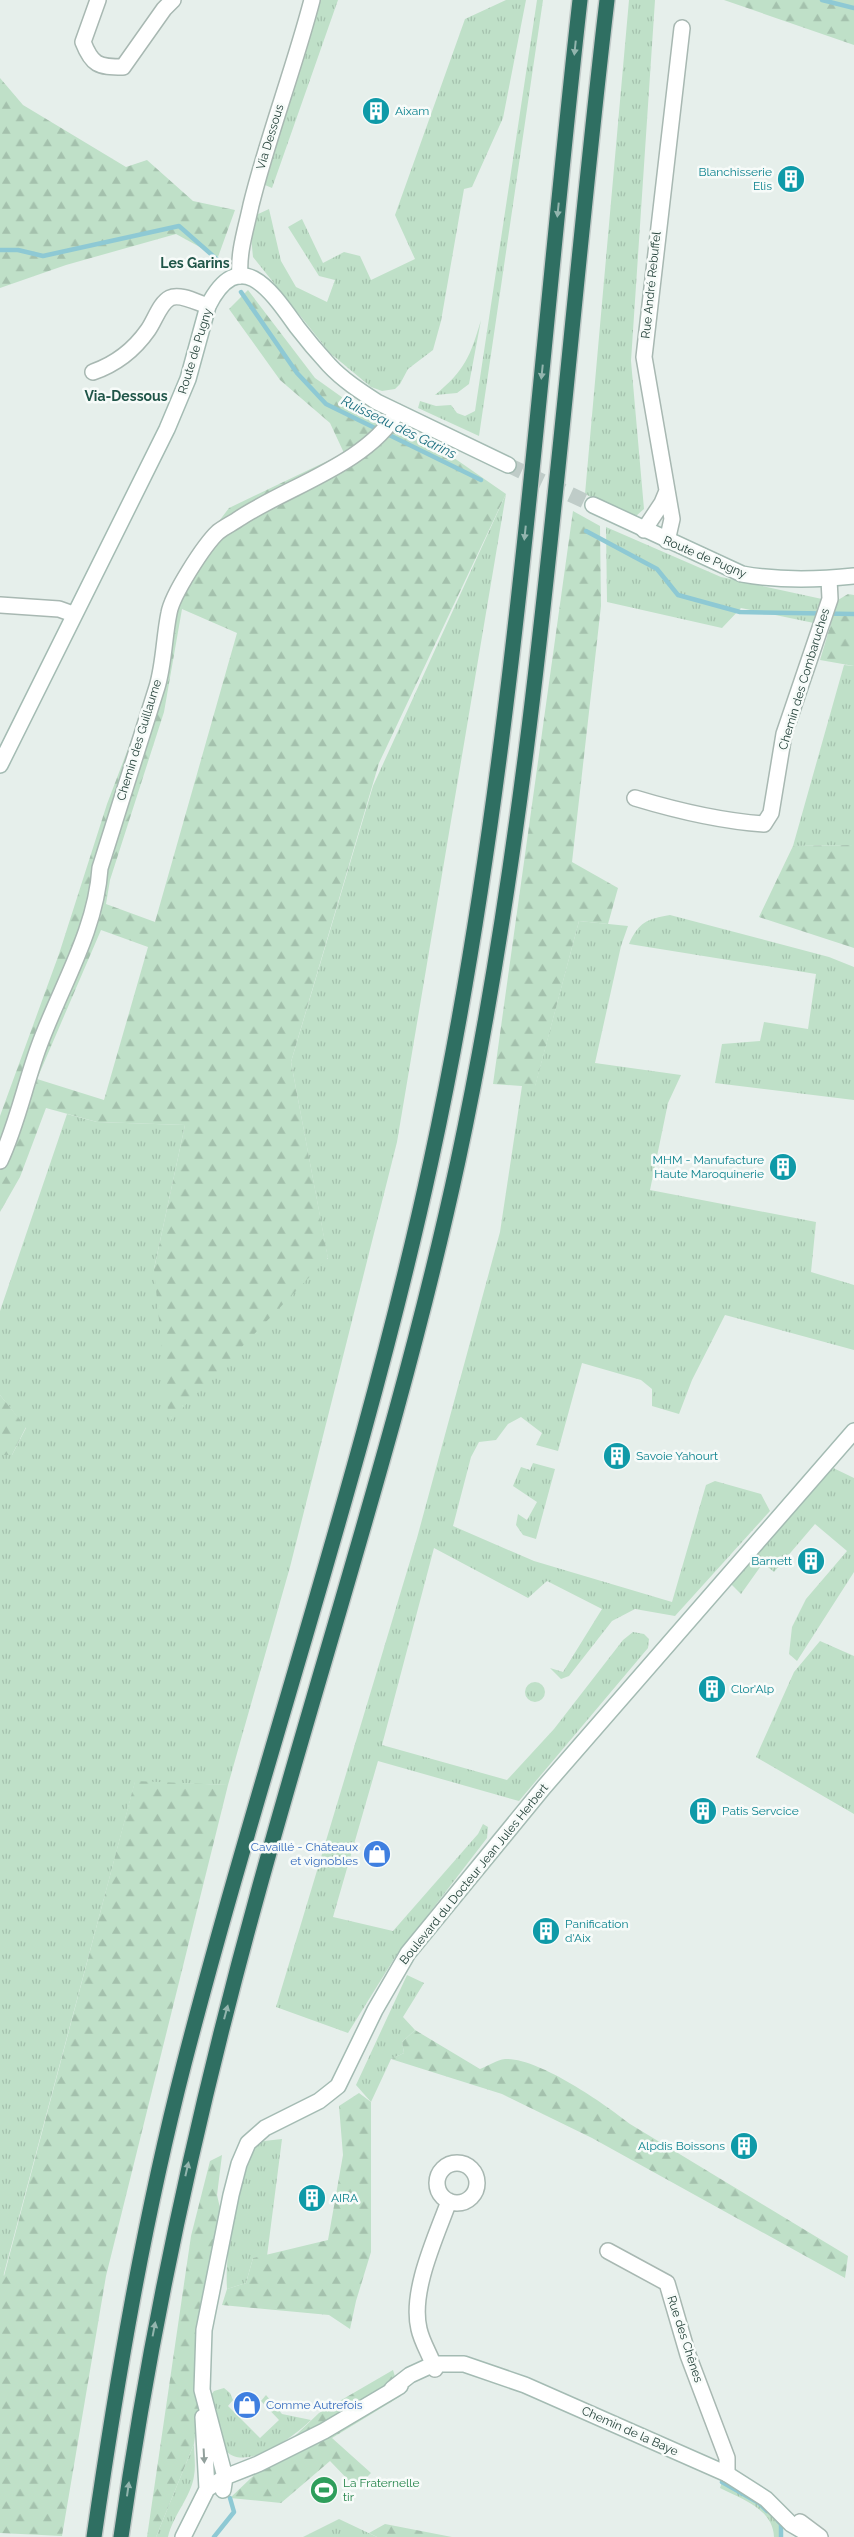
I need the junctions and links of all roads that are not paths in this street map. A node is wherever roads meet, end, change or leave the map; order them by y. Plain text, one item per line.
1 (98, 0) edge
2 (173, 0) edge
3 (312, 0) edge
4 (580, 0) edge
5 (607, 0) edge
6 (682, 28) dead end
7 (240, 276) junction
8 (208, 306) junction
9 (93, 372) dead end
10 (398, 412) junction
11 (508, 465) tunnel mouth
12 (667, 490) junction
13 (593, 505) tunnel mouth
14 (644, 530) junction
15 (667, 541) junction
16 (854, 576) edge
17 (829, 579) junction
18 (0, 605) edge
19 (73, 614) junction
20 (0, 765) edge
21 (635, 798) dead end
22 (0, 1161) edge
23 (854, 1430) edge
24 (449, 2201) dead end
25 (608, 2251) dead end
26 (431, 2368) junction
27 (202, 2390) junction
28 (724, 2467) junction
29 (224, 2483) junction
30 (207, 2488) junction
31 (800, 2531) edge
32 (185, 2532) edge
33 (94, 2537) edge
34 (120, 2537) edge
35 (820, 2537) edge

1 - 2 street
3 - 7 street, Via Dessous
4 -> 33 highway
34 -> 5 highway
6 - 12 street, Rue André Rebuffel
7 - 8 street, Route de Pugny
7 - 10 street
8 - 9 street
8 - 19 street, Route de Pugny
10 - 11 street
10 - 22 street, Chemin des Guillaume
12 - 14 street
12 - 15 street, Rue André Rebuffel
13 - 14 street, Route de Pugny
14 - 15 street, Route de Pugny
15 - 17 street, Route de Pugny
16 - 17 street, Route de Pugny
17 - 21 street, Chemin des Combaruches
18 - 19 street
19 - 20 street, Route de Pugny
23 - 27 street, Boulevard du Docteur Jean Jules Herbert
24 - 26 street
25 - 28 street, Rue des Chênes
26 - 28 street, Chemin de la Baye
26 - 29 street
27 - 29 street, Boulevard du Docteur Jean Jules Herbert
27 -> 30 street
28 - 31 street, Chemin de la Baye
29 - 30 street
29 - 32 street
30 - 32 street
31 - 35 street, Chemin de la Baye

